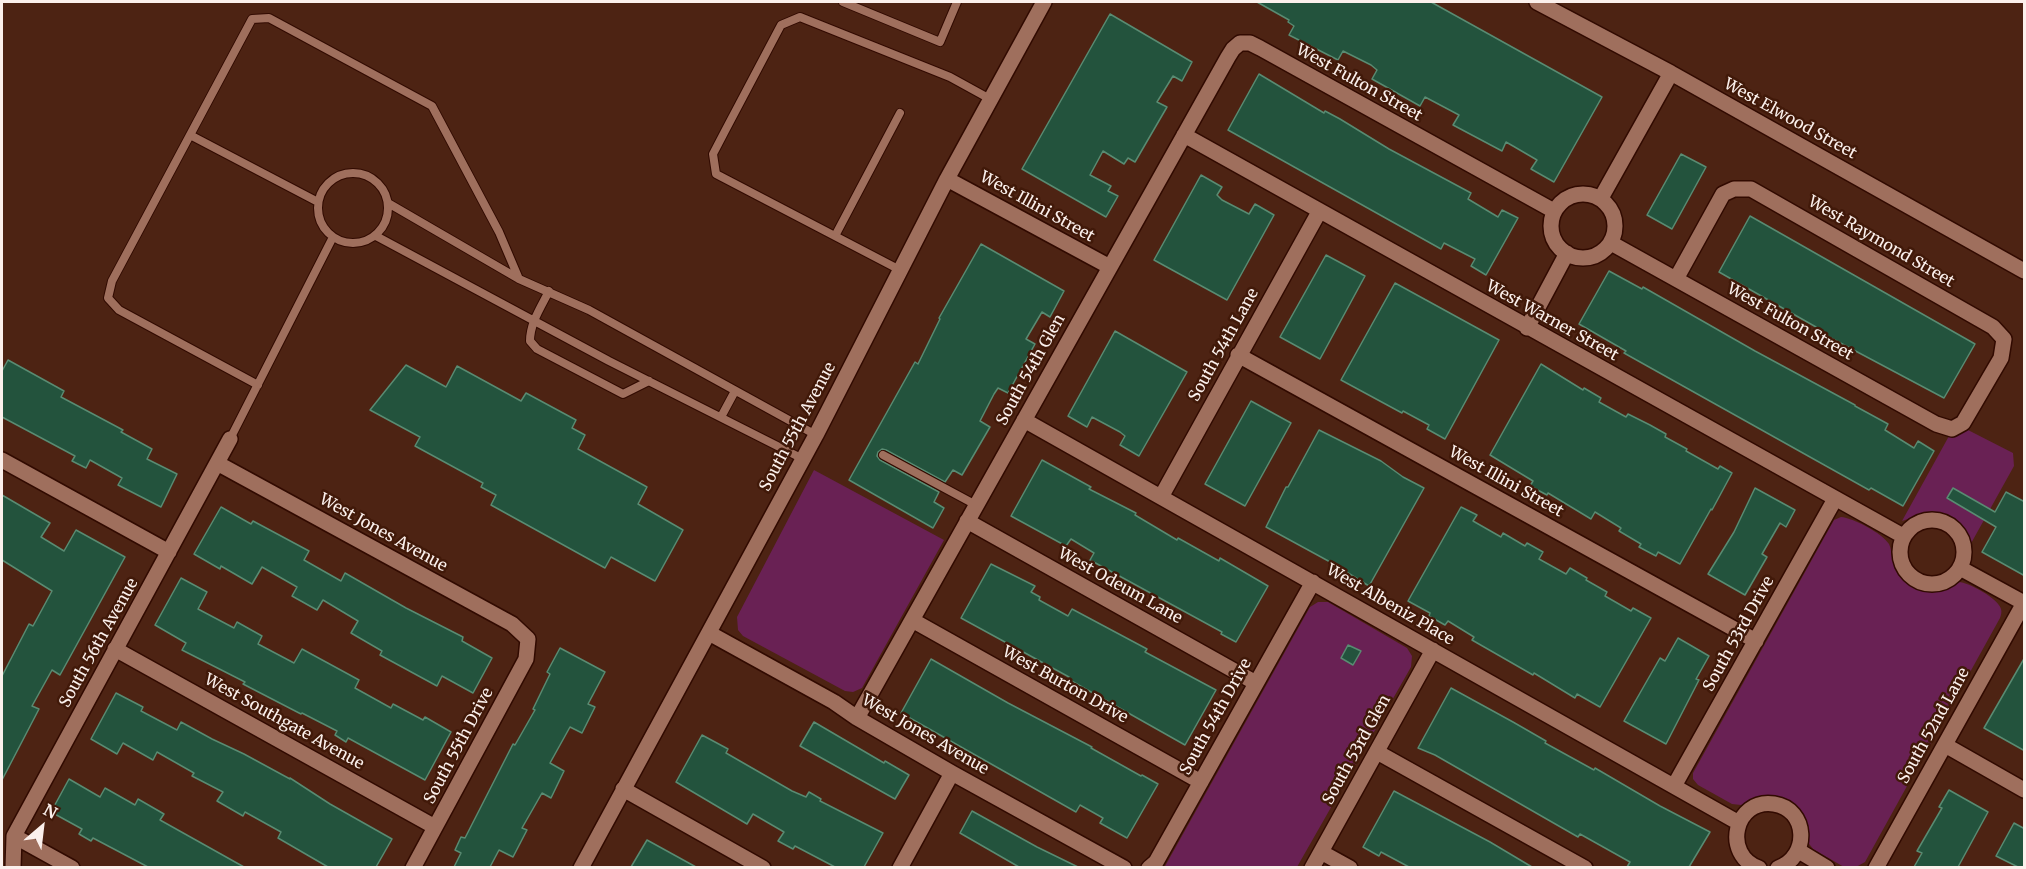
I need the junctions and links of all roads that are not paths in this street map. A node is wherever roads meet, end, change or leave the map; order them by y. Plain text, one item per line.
1 (843, 2) edge
2 (957, 2) edge
3 (1044, 2) edge
4 (1537, 2) edge
5 (1240, 43) joint
6 (1671, 73) junction
7 (990, 99) junction
8 (900, 113) dead end
9 (190, 135) junction
10 (1184, 135) junction
11 (947, 179) junction
12 (1601, 198) junction
13 (318, 202) junction
14 (388, 202) junction
15 (1554, 211) junction
16 (1319, 212) junction
17 (376, 236) junction
18 (835, 236) junction
19 (333, 237) junction
20 (1611, 243) junction
21 (1567, 253) junction
22 (1110, 267) junction
23 (900, 270) junction
24 (2025, 272) edge
25 (519, 279) junction
26 (1676, 279) junction
27 (549, 291) junction
28 (534, 320) junction
29 (1527, 328) junction
30 (1239, 355) junction
31 (649, 381) junction
32 (258, 385) junction
33 (735, 391) junction
34 (721, 417) junction
35 (1024, 420) junction
36 (1952, 429) joint
37 (816, 435) junction
38 (230, 439) joint
39 (883, 455) dead end
40 (802, 459) junction
41 (2, 460) edge
42 (217, 463) junction
43 (1161, 497) junction
44 (1835, 499) junction
45 (976, 505) junction
46 (967, 521) junction
47 (1903, 536) junction
48 (169, 552) junction
49 (1960, 568) junction
50 (1312, 582) junction
51 (2024, 603) edge
52 (912, 620) junction
53 (709, 633) junction
54 (528, 639) joint
55 (1756, 641) junction
56 (115, 648) junction
57 (1433, 650) junction
58 (1256, 683) junction
59 (857, 718) junction
60 (1945, 745) junction
61 (1377, 752) junction
62 (952, 772) junction
63 (1202, 782) junction
64 (1674, 786) junction
65 (622, 789) junction
66 (2025, 790) edge
67 (1739, 823) junction
68 (435, 827) junction
69 (14, 836) junction
70 (1798, 851) junction
71 (1321, 852) junction
72 (1740, 862) edge
73 (13, 867) edge
74 (72, 867) edge
75 (413, 867) edge
76 (581, 867) edge
77 (763, 867) edge
78 (900, 867) edge
79 (1124, 867) edge
80 (1149, 867) edge
81 (1312, 867) edge
82 (1350, 867) edge
83 (1585, 867) edge
84 (1760, 867) edge
85 (1778, 867) edge
86 (1827, 867) edge
87 (1876, 867) edge

1 - 2 lane
3 - 7 street, South 55th Avenue
4 - 6 street, West Elwood Street
5 - 10 street, South 54th Glen
5 - 15 street, West Fulton Street
6 - 12 street
6 - 24 street, West Elwood Street
7 - 11 street, South 55th Avenue
7 - 18 lane
8 - 18 lane
9 - 13 lane
9 - 25 lane
9 - 32 lane
10 - 16 street, West Warner Street
10 - 22 street, South 54th Glen
11 - 22 street, West Illini Street
11 - 23 street, South 55th Avenue
12 - 15 street
12 - 20 street
13 - 14 lane
13 - 19 lane
14 - 17 lane
14 - 25 lane
15 - 21 street
16 - 29 street, West Warner Street
16 - 30 street, South 54th Lane
17 - 19 lane
17 - 28 lane
18 - 23 lane
19 - 32 lane
20 - 21 street
20 - 26 street, West Fulton Street
21 - 29 street
22 - 35 street, South 54th Glen
23 - 37 street, South 55th Avenue
25 - 27 lane
26 - 36 street, West Fulton Street
26 - 36 street, West Raymond Street
27 - 28 lane
27 - 33 lane
28 - 31 lane
28 - 31 lane
29 - 44 street, West Warner Street
30 - 43 street, South 54th Lane
30 - 55 street, West Illini Street
31 - 34 lane
32 - 38 lane
33 - 34 lane
33 - 37 lane
34 - 40 lane
35 - 43 street, West Albeniz Place
35 - 45 street, South 54th Glen
37 - 40 street, South 55th Avenue
38 - 42 street, South 56th Avenue
39 - 45 lane
40 - 53 street, South 55th Avenue
41 - 48 street
42 - 48 street, South 56th Avenue
42 - 54 street, West Jones Avenue
43 - 50 street, West Albeniz Place
44 - 47 street, West Warner Street
44 - 55 street, South 53rd Drive
45 - 46 street, South 54th Glen
46 - 52 street, South 54th Glen
46 - 58 street, West Odeum Lane
47 - 49 street
47 - 49 street
48 - 56 street, South 56th Avenue
49 - 51 street
50 - 57 street, West Albeniz Place
50 - 58 street, South 54th Drive
51 - 60 street, South 52nd Lane
52 - 59 street, South 54th Glen
52 - 63 street, West Burton Drive
53 - 59 street, West Jones Avenue
53 - 65 street, South 55th Avenue
54 - 68 street, South 55th Drive
55 - 64 street, South 53rd Drive
56 - 68 street, West Southgate Avenue
56 - 69 street, South 56th Avenue
57 - 61 street, South 53rd Glen
57 - 64 street, West Albeniz Place
58 - 63 street, South 54th Drive
59 - 62 street, West Jones Avenue
60 - 66 street
60 - 87 street, South 52nd Lane
61 - 71 street, South 53rd Glen
61 - 83 street
62 - 78 street
62 - 79 street, West Jones Avenue
63 - 80 street, South 54th Drive
64 - 67 street, West Albeniz Place
65 - 76 street, South 55th Avenue
65 - 77 street
67 - 70 street
67 - 72 street
68 - 75 street, South 55th Drive
69 - 73 street, South 56th Avenue
69 - 74 street
70 - 85 street
70 - 86 street
71 - 81 street, South 53rd Glen
71 - 82 street
72 - 84 street

